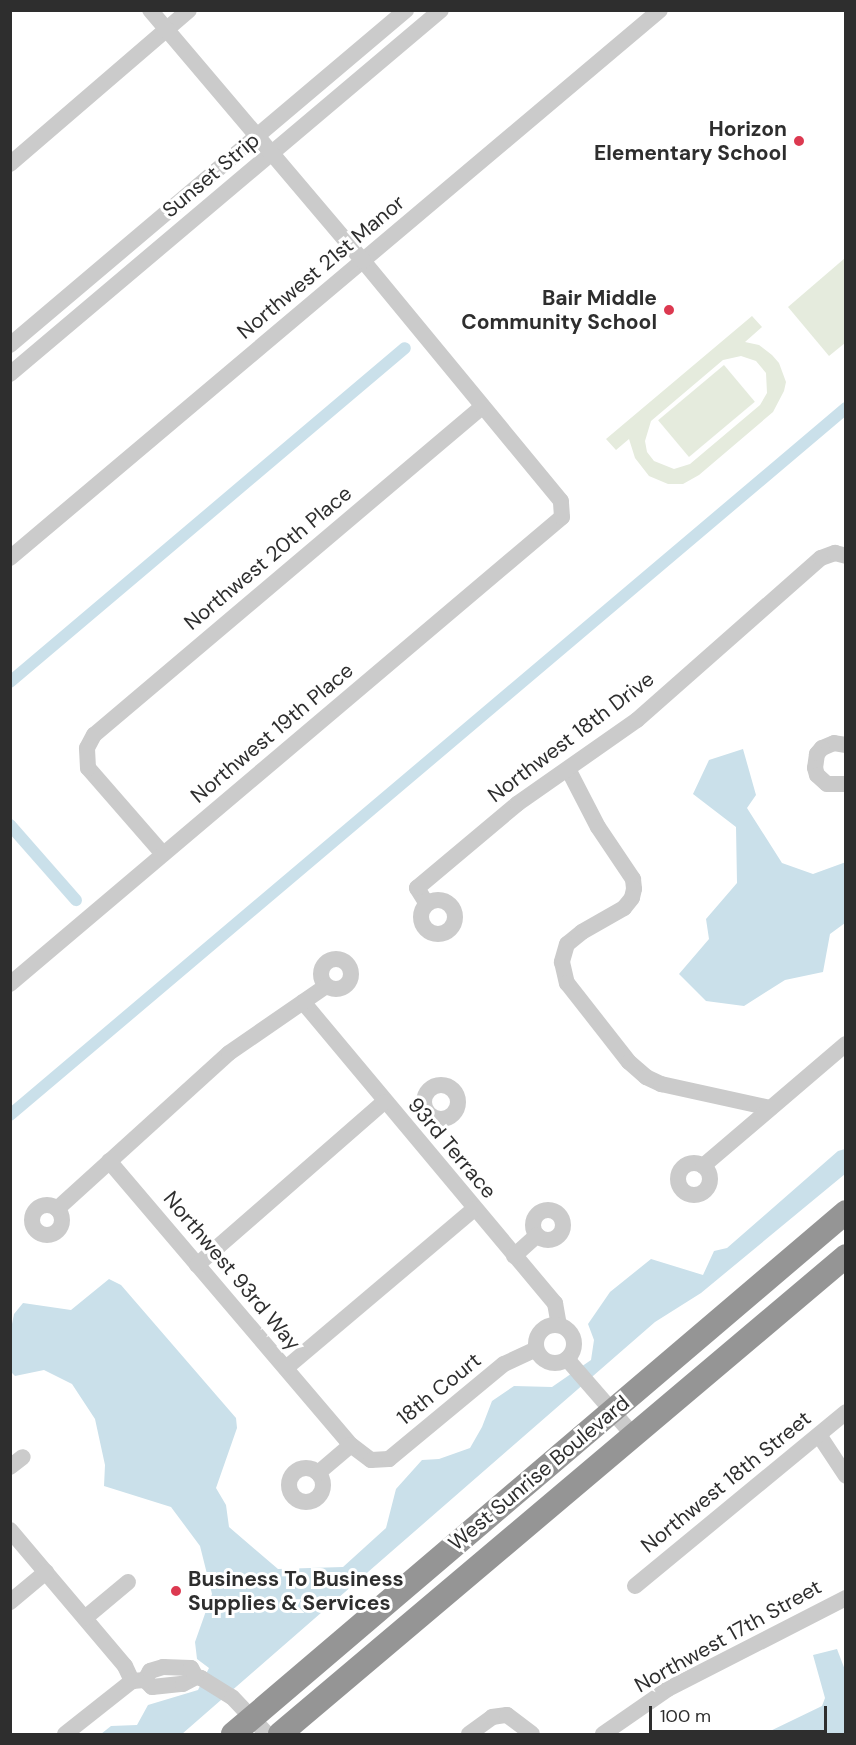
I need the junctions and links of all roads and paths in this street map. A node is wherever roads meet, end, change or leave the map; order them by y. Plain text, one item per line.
1 (150, 10) edge
2 (189, 10) edge
3 (406, 10) edge
4 (441, 10) edge
5 (660, 10) edge
6 (166, 29) junction
7 (257, 136) junction
8 (272, 153) junction
9 (10, 164) edge
10 (363, 261) junction
11 (10, 345) edge
12 (10, 374) edge
13 (483, 406) junction
14 (840, 555) edge
15 (10, 558) edge
16 (846, 745) edge
17 (568, 769) junction
18 (846, 784) edge
19 (163, 854) junction
20 (427, 904) dead end
21 (13, 977) edge
22 (326, 986) dead end
23 (303, 1002) junction
24 (846, 1044) edge
25 (384, 1102) junction
26 (770, 1108) junction
27 (428, 1113) dead end
28 (408, 1131) junction
29 (109, 1161) junction
30 (704, 1166) dead end
31 (57, 1209) dead end
32 (474, 1209) junction
33 (846, 1212) edge
34 (537, 1235) dead end
35 (514, 1256) junction
36 (846, 1256) edge
37 (197, 1265) junction
38 (559, 1325) junction
39 (536, 1349) junction
40 (570, 1363) junction
41 (285, 1368) junction
42 (612, 1411) junction
43 (846, 1412) edge
44 (634, 1436) junction
45 (819, 1436) junction
46 (351, 1445) junction
47 (371, 1460) joint
48 (318, 1473) dead end
49 (846, 1476) edge
50 (10, 1530) edge
51 (46, 1572) junction
52 (128, 1582) dead end
53 (635, 1586) dead end
54 (846, 1598) edge
55 (10, 1602) edge
56 (85, 1618) junction
57 (139, 1681) junction
58 (260, 1726) edge
59 (65, 1734) edge
60 (233, 1734) edge
61 (280, 1734) edge
62 (469, 1734) edge
63 (532, 1734) edge
64 (603, 1734) edge

1 - 6 street
2 - 6 street
3 - 7 street, Sunset Strip
4 - 8 street, Sunset Strip
5 - 10 street, Northwest 21st Manor
6 - 7 street
6 - 9 street
7 - 8 street
7 - 11 street, Sunset Strip
8 - 10 street
8 - 12 street, Sunset Strip
10 - 13 street
10 - 15 street, Northwest 21st Manor
13 - 19 street, Northwest 20th Place
13 - 19 street, Northwest 19th Place
14 - 17 street, Northwest 18th Drive
16 - 18 street
17 - 20 street, Northwest 18th Drive
17 - 26 street
19 - 21 street, Northwest 19th Place
22 - 23 street
23 - 25 street, 93rd Terrace
23 - 29 street
24 - 26 street
25 - 28 street, 93rd Terrace
25 - 37 street
26 - 30 street
27 - 28 street
28 - 32 street, 93rd Terrace
29 - 31 street
29 - 37 street, Northwest 93rd Way
32 - 35 street, 93rd Terrace
32 - 41 street
33 - 42 highway, West Sunrise Boulevard
34 - 35 street
35 - 38 street, 93rd Terrace
36 - 44 highway, West Sunrise Boulevard
37 - 41 street, Northwest 93rd Way
38 - 39 street
38 - 40 street
39 - 40 street
39 - 47 street, 18th Court
40 - 42 street
41 - 46 street, Northwest 93rd Way
42 - 44 street
42 - 58 highway, West Sunrise Boulevard
43 - 45 street, Northwest 18th Street
44 - 61 highway, West Sunrise Boulevard
45 - 49 street
45 - 53 street, Northwest 18th Street
46 - 47 street, Northwest 93rd Way
46 - 48 street
50 - 51 street
51 - 55 street
51 - 56 street
52 - 56 street
54 - 64 street, Northwest 17th Street
56 - 57 street
57 - 58 street
57 - 59 street
58 - 60 highway, West Sunrise Boulevard
62 - 63 street

